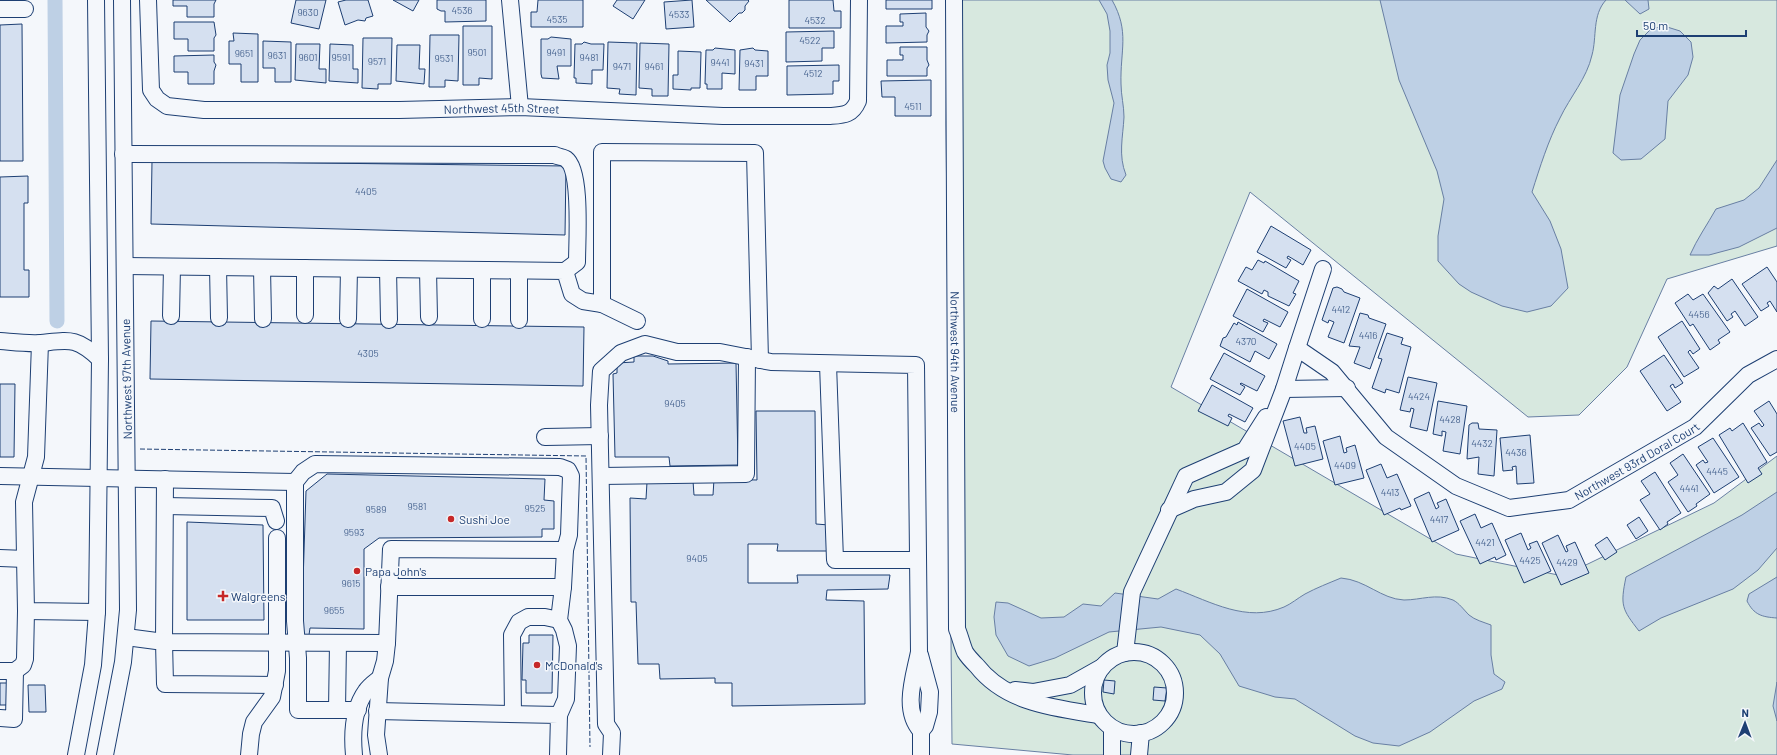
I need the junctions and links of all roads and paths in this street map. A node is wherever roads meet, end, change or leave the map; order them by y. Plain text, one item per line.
1 (96, 0) edge
2 (122, 0) edge
3 (148, 0) edge
4 (510, 0) edge
5 (859, 0) edge
6 (954, 0) edge
7 (0, 9) edge
8 (25, 9) dead end
9 (520, 107) junction
10 (123, 154) junction
11 (125, 266) junction
12 (172, 267) junction
13 (218, 267) junction
14 (262, 268) junction
15 (305, 268) junction
16 (349, 269) junction
17 (388, 269) junction
18 (1323, 269) dead end
19 (428, 270) junction
20 (482, 270) junction
21 (519, 271) junction
22 (565, 271) junction
23 (602, 304) junction
24 (305, 315) dead end
25 (171, 316) dead end
26 (429, 317) dead end
27 (219, 318) dead end
28 (263, 319) dead end
29 (482, 319) dead end
30 (348, 320) dead end
31 (389, 320) dead end
32 (519, 320) dead end
33 (637, 321) dead end
34 (0, 341) edge
35 (40, 343) junction
36 (1297, 348) junction
37 (753, 358) junction
38 (100, 359) junction
39 (1777, 359) edge
40 (828, 364) junction
41 (1347, 388) junction
42 (1284, 389) junction
43 (600, 436) junction
44 (545, 437) dead end
45 (0, 476) edge
46 (601, 476) junction
47 (31, 477) junction
48 (98, 478) junction
49 (127, 479) junction
50 (165, 479) junction
51 (261, 481) junction
52 (295, 482) junction
53 (165, 506) junction
54 (261, 507) junction
55 (1169, 510) junction
56 (276, 522) dead end
57 (276, 538) dead end
58 (565, 550) junction
59 (0, 558) edge
60 (25, 559) junction
61 (918, 560) junction
62 (389, 587) junction
63 (563, 587) junction
64 (26, 611) junction
65 (97, 612) junction
66 (559, 620) junction
67 (126, 637) junction
68 (164, 642) junction
69 (278, 642) junction
70 (297, 642) junction
71 (338, 642) junction
72 (387, 643) junction
73 (1125, 653) junction
74 (1102, 667) junction
75 (7, 671) edge
76 (380, 678) junction
77 (275, 685) junction
78 (1001, 689) junction
79 (337, 710) junction
80 (358, 710) junction
81 (377, 711) junction
82 (513, 714) junction
83 (559, 715) junction
84 (1098, 715) junction
85 (0, 718) edge
86 (1112, 729) junction
87 (1141, 734) junction
88 (76, 755) edge
89 (105, 755) edge
90 (249, 755) edge
91 (354, 755) edge
92 (380, 755) edge
93 (558, 755) edge
94 (611, 755) edge
95 (921, 755) edge
96 (1112, 755) edge
97 (1139, 755) edge

1 - 38 street
2 - 10 street, Northwest 97th Avenue
3 - 9 street, Northwest 45th Street
4 - 9 street
5 - 9 street, Northwest 45th Street
6 - 78 street, Northwest 94th Avenue
7 - 8 street
10 - 11 street, Northwest 97th Avenue
10 - 22 street
11 - 12 street
11 - 49 street, Northwest 97th Avenue
12 - 13 street
12 - 25 street
13 - 14 street
13 - 27 street
14 - 15 street
14 - 28 street
15 - 16 street
15 - 24 street
16 - 17 street
16 - 30 street
17 - 19 street
17 - 31 street
18 - 36 street
19 - 20 street
19 - 26 street
20 - 21 street
20 - 29 street
21 - 22 street
21 - 32 street
22 - 23 street
23 - 33 street
23 - 37 street
34 - 35 street
35 - 38 street
35 - 47 street
36 - 41 street, Northwest 93rd Doral Court
36 - 42 street
37 - 40 street
37 - 43 street
37 - 46 street
38 - 48 street
39 - 41 street, Northwest 93rd Doral Court
40 - 61 street
40 - 61 street
41 - 42 street
42 - 55 street
42 - 55 street
43 - 44 street
43 - 46 street
45 - 47 street
46 - 94 street
47 - 48 street
47 - 60 street
48 - 49 street
48 - 65 street
49 - 50 street
49 - 67 street, Northwest 97th Avenue
50 - 51 street
50 - 53 street
51 - 52 street
51 - 54 street
52 - 58 street
52 - 70 street
53 - 54 street
53 - 68 street
54 - 56 street
55 - 73 street
57 - 69 street
58 - 62 street
58 - 63 street
59 - 60 street
60 - 64 street
61 - 95 street
62 - 63 street
62 - 72 street
63 - 66 street
64 - 65 street
64 - 75 street
65 - 88 street
66 - 82 street
66 - 83 street
67 - 68 street
67 - 89 street, Northwest 97th Avenue
68 - 69 street
68 - 77 street
69 - 70 street
69 - 77 street
70 - 71 street
70 - 79 street
71 - 72 street
71 - 79 street
72 - 76 street
73 - 74 street
73 - 87 street
74 - 78 street
74 - 84 street
75 - 85 street
76 - 80 street
76 - 81 street
77 - 90 street
78 - 84 street, Northwest 94th Avenue
79 - 80 street
80 - 91 street
81 - 82 street
81 - 92 street
82 - 83 street
83 - 93 street
84 - 86 street
86 - 87 street
86 - 96 street
87 - 97 street

